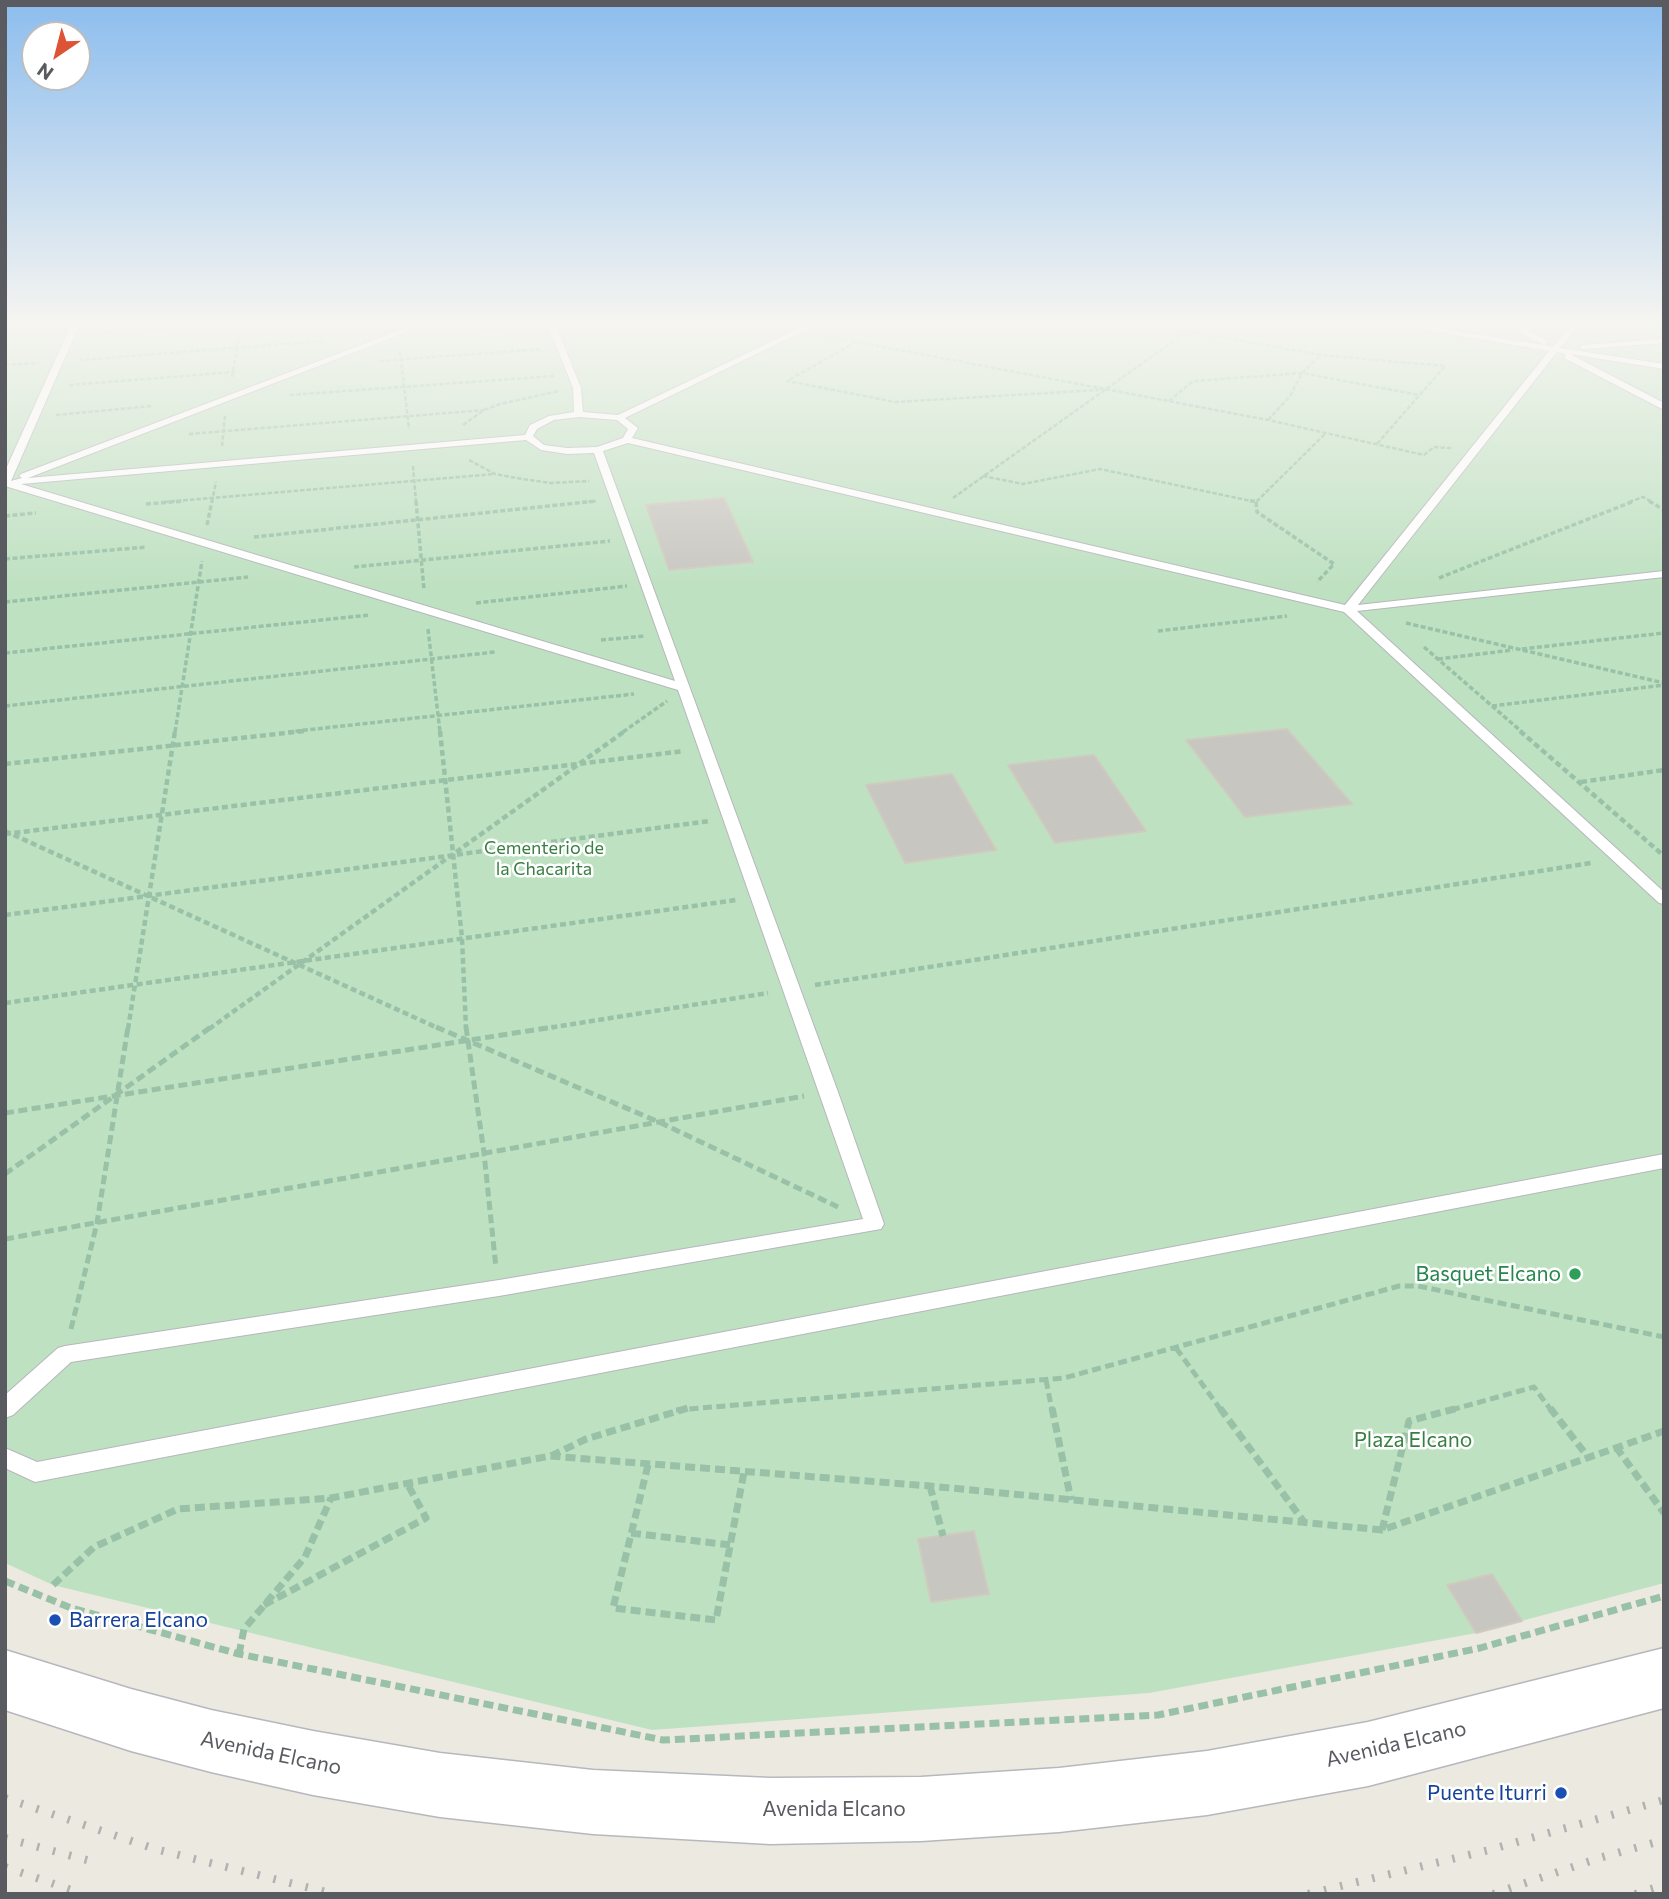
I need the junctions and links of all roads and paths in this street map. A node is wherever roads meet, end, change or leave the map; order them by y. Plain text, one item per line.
1 (37, 412) edge
2 (90, 412) edge
3 (192, 412) edge
4 (225, 412) edge
5 (408, 412) edge
6 (463, 412) edge
7 (632, 412) edge
8 (1074, 412) edge
9 (1227, 412) edge
10 (1275, 412) edge
11 (1405, 412) edge
12 (1506, 412) edge
13 (579, 414) joint
14 (408, 416) junction
15 (35, 417) junction
16 (619, 418) junction
17 (1268, 419) junction
18 (224, 432) junction
19 (1326, 433) junction
20 (184, 435) dead end
21 (528, 437) junction
22 (627, 440) junction
23 (1376, 445) junction
24 (411, 447) junction
25 (598, 450) junction
26 (1476, 450) junction
27 (219, 464) junction
28 (495, 474) dead end
29 (984, 476) junction
30 (415, 481) junction
31 (5, 483) edge
32 (213, 498) junction
33 (618, 499) junction
34 (1256, 502) junction
35 (91, 508) junction
36 (935, 510) junction
37 (1664, 510) edge
38 (5, 516) edge
39 (419, 519) junction
40 (204, 542) junction
41 (5, 559) edge
42 (1664, 574) edge
43 (648, 583) junction
44 (1303, 599) junction
45 (1405, 603) junction
46 (424, 609) junction
47 (1348, 609) junction
48 (1158, 631) dead end
49 (192, 633) junction
50 (665, 633) junction
51 (1664, 633) edge
52 (1419, 643) dead end
53 (547, 647) junction
54 (1519, 649) junction
55 (5, 653) edge
56 (433, 659) junction
57 (1438, 659) junction
58 (1664, 684) edge
59 (183, 686) junction
60 (684, 688) junction
61 (5, 706) edge
62 (1492, 706) junction
63 (439, 716) junction
64 (173, 746) junction
65 (706, 748) junction
66 (580, 763) junction
67 (5, 764) edge
68 (1664, 770) edge
69 (446, 780) junction
70 (1580, 783) junction
71 (162, 815) junction
72 (730, 818) junction
73 (7, 833) edge
74 (451, 855) junction
75 (1664, 856) edge
76 (1619, 858) junction
77 (150, 895) junction
78 (758, 897) junction
79 (1664, 900) edge
80 (5, 915) edge
81 (462, 939) junction
82 (299, 963) junction
83 (135, 985) junction
84 (790, 989) junction
85 (5, 1003) edge
86 (467, 1041) junction
87 (829, 1092) junction
88 (117, 1094) junction
89 (5, 1113) edge
90 (659, 1122) junction
91 (484, 1153) junction
92 (1664, 1161) edge
93 (5, 1174) edge
94 (97, 1223) junction
95 (874, 1224) junction
96 (5, 1239) edge
97 (499, 1288) junction
98 (1664, 1337) edge
99 (1176, 1348) junction
100 (65, 1354) junction
101 (1046, 1380) junction
102 (5, 1409) edge
103 (1664, 1431) edge
104 (1616, 1447) junction
105 (5, 1457) edge
106 (550, 1457) junction
107 (1588, 1457) junction
108 (648, 1464) junction
109 (744, 1472) junction
110 (407, 1483) junction
111 (930, 1486) junction
112 (331, 1498) junction
113 (1071, 1500) junction
114 (1664, 1513) edge
115 (1305, 1522) junction
116 (1382, 1530) junction
117 (631, 1533) junction
118 (943, 1535) dead end
119 (730, 1545) junction
120 (5, 1581) edge
121 (52, 1585) dead end
122 (1664, 1596) edge
123 (264, 1605) junction
124 (239, 1654) junction
125 (1664, 1678) edge
126 (5, 1679) edge

1 - 15 lane
2 - 15 path
3 - 31 lane
4 - 18 path
5 - 14 path
6 - 14 path
7 - 16 lane
8 - 29 path
9 - 17 path
10 - 17 path
11 - 23 path
12 - 26 lane
13 - 16 lane
13 - 21 lane
14 - 18 path
14 - 24 path
15 - 31 lane
16 - 22 lane
17 - 19 path
18 - 20 path
18 - 27 path
19 - 23 path
19 - 34 path
21 - 24 lane
21 - 25 lane
22 - 25 lane
22 - 36 lane
23 - 26 path
24 - 27 lane
24 - 30 path
25 - 33 lane
26 - 47 lane
27 - 31 lane
27 - 32 path
28 - 30 path
29 - 34 path
29 - 36 path
30 - 32 path
30 - 39 path
31 - 35 lane
32 - 35 path
32 - 40 path
33 - 39 path
33 - 43 lane
34 - 44 path
35 - 38 path
35 - 40 lane
36 - 44 lane
37 - 45 path
39 - 40 path
39 - 46 path
40 - 41 path
40 - 46 lane
40 - 49 path
42 - 45 lane
43 - 46 path
43 - 50 lane
44 - 47 lane
45 - 47 lane
46 - 49 path
46 - 53 lane
46 - 56 path
47 - 48 path
47 - 54 path
47 - 76 lane
49 - 55 path
49 - 59 path
50 - 53 path
50 - 60 lane
51 - 54 path
52 - 57 path
53 - 56 path
53 - 60 lane
54 - 57 path
54 - 58 path
56 - 59 path
56 - 63 path
57 - 62 path
58 - 62 path
59 - 61 path
59 - 64 path
60 - 63 path
60 - 65 lane
60 - 66 path
62 - 70 path
63 - 64 path
63 - 69 path
64 - 67 path
64 - 71 path
65 - 66 path
65 - 72 lane
66 - 69 path
66 - 74 path
68 - 70 path
69 - 71 path
69 - 74 path
70 - 75 path
71 - 73 path
71 - 77 path
72 - 74 path
72 - 78 lane
73 - 77 path
74 - 77 path
74 - 81 path
74 - 82 path
76 - 79 lane
76 - 84 path
77 - 80 path
77 - 82 path
77 - 83 path
78 - 81 path
78 - 84 lane
81 - 82 path
81 - 86 path
82 - 83 path
82 - 86 path
82 - 88 path
83 - 85 path
83 - 88 path
84 - 86 path
84 - 87 lane
86 - 88 path
86 - 90 path
86 - 91 path
87 - 90 path
87 - 95 lane
88 - 89 path
88 - 93 path
88 - 94 path
90 - 91 path
90 - 95 path
91 - 94 path
91 - 97 path
92 - 105 lane
94 - 96 path
94 - 100 path
95 - 97 lane
97 - 100 lane
98 - 99 path
99 - 101 path
99 - 115 path
100 - 102 lane
101 - 106 path
101 - 113 path
103 - 104 path
104 - 107 path
104 - 114 path
106 - 108 path
106 - 110 path
107 - 116 path
107 - 116 path
108 - 109 path
108 - 117 path
109 - 111 path
109 - 119 path
110 - 112 path
110 - 123 path
111 - 113 path
111 - 118 path
112 - 121 path
112 - 123 path
113 - 115 path
115 - 116 path
117 - 119 path
117 - 119 path
120 - 124 path
122 - 124 path
123 - 124 path
125 - 126 main road, Avenida Elcano

